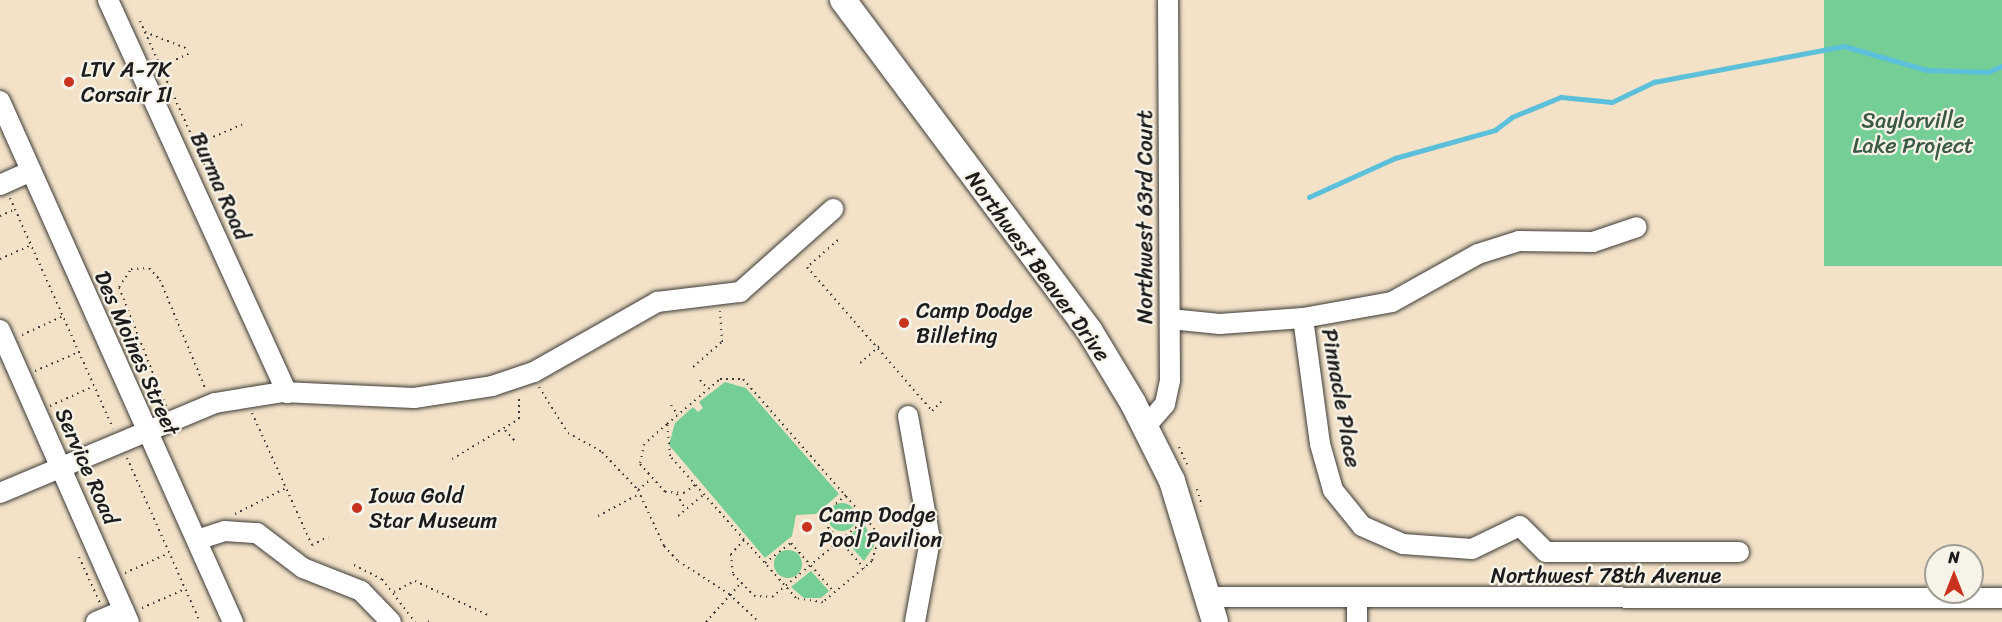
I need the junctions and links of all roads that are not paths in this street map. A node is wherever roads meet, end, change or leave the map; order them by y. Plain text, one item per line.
1 (108, 0) edge
2 (843, 0) edge
3 (1168, 0) edge
4 (0, 102) edge
5 (31, 171) junction
6 (2, 184) edge
7 (833, 209) dead end
8 (1637, 227) dead end
9 (1303, 318) junction
10 (1170, 319) junction
11 (3, 336) edge
12 (287, 393) junction
13 (908, 417) dead end
14 (1146, 426) junction
15 (144, 428) junction
16 (62, 467) junction
17 (0, 493) edge
18 (196, 540) junction
19 (1740, 552) dead end
20 (1210, 597) junction
21 (2002, 598) edge
22 (1357, 600) junction
23 (116, 617) edge
24 (233, 622) edge
25 (391, 622) edge
26 (915, 622) edge
27 (1215, 622) edge
28 (1357, 622) edge

1 - 12 street, Burma Road
2 - 14 main road, Northwest Beaver Drive
3 - 10 street, Northwest 63rd Court
4 - 5 street, Des Moines Street
5 - 6 street
5 - 15 street, Des Moines Street
7 - 12 street
8 - 9 street
9 - 10 street
9 - 19 street, Pinnacle Place
10 - 14 street, Northwest 63rd Court
11 - 16 street, Service Road
12 - 15 street
13 - 26 street
14 - 20 main road, Northwest Beaver Drive
15 - 16 street
15 - 18 street, Des Moines Street
16 - 17 street
16 - 23 street, Service Road
18 - 24 street, Des Moines Street
18 - 25 street
20 - 22 street, Northwest 78th Avenue
20 - 27 main road, Northwest Beaver Drive
21 - 22 street, Northwest 78th Avenue
22 - 28 street

